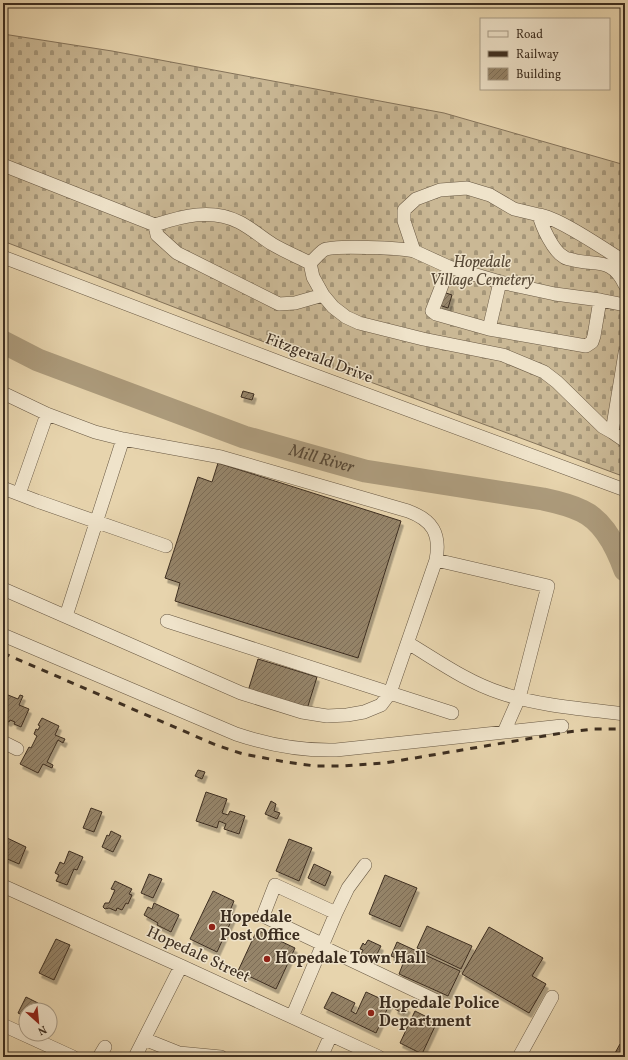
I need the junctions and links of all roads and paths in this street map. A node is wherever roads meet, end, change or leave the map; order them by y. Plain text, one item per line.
1 (3, 165) edge
2 (539, 215) junction
3 (155, 225) junction
4 (414, 251) junction
5 (3, 257) edge
6 (625, 262) edge
7 (310, 263) junction
8 (449, 267) junction
9 (500, 282) junction
10 (625, 285) edge
11 (324, 295) junction
12 (600, 300) junction
13 (625, 305) edge
14 (488, 329) junction
15 (625, 353) edge
16 (3, 393) edge
17 (47, 414) junction
18 (612, 432) junction
19 (122, 439) junction
20 (625, 441) edge
21 (3, 488) edge
22 (625, 490) edge
23 (19, 494) junction
24 (96, 522) junction
25 (166, 546) dead end
26 (436, 560) junction
27 (3, 588) edge
28 (66, 616) junction
29 (167, 621) dead end
30 (3, 635) edge
31 (408, 643) junction
32 (390, 693) junction
33 (519, 698) junction
34 (452, 713) dead end
35 (625, 714) edge
36 (562, 726) dead end
37 (504, 732) junction
38 (3, 742) edge
39 (17, 749) dead end
40 (365, 865) dead end
41 (3, 886) edge
42 (336, 913) junction
43 (321, 945) junction
44 (181, 966) junction
45 (552, 997) dead end
46 (437, 1001) dead end
47 (292, 1017) junction
48 (3, 1025) edge
49 (331, 1035) junction
50 (144, 1039) junction
51 (66, 1056) edge
52 (135, 1057) edge
53 (221, 1057) edge
54 (321, 1057) edge
55 (379, 1057) edge
56 (519, 1057) edge

1 - 3 street
2 - 4 street
2 - 6 street
2 - 10 street
3 - 7 street
3 - 11 street
4 - 7 street
4 - 8 street
5 - 22 street, Fitzgerald Drive
7 - 11 street
8 - 9 street
8 - 14 street
9 - 12 street
9 - 14 street
11 - 18 street
12 - 13 street
12 - 14 street
15 - 18 street
16 - 17 street
17 - 19 street
17 - 23 street
18 - 20 street
19 - 24 street
19 - 26 street
21 - 23 street
23 - 24 street
24 - 25 street
24 - 28 street
26 - 31 street
26 - 33 street
27 - 28 street
28 - 32 street
29 - 32 street
30 - 37 street
31 - 32 street
31 - 33 street
32 - 34 street
33 - 35 street
33 - 37 street
36 - 37 street
38 - 39 street
40 - 42 street
41 - 44 street, Hopedale Street
42 - 43 street
42 - 43 street
43 - 46 street
43 - 47 street
44 - 47 street, Hopedale Street
44 - 50 street
45 - 56 street
47 - 49 street, Hopedale Street
48 - 51 street
49 - 54 street
49 - 55 street, Hopedale Street
50 - 52 street
50 - 53 street

